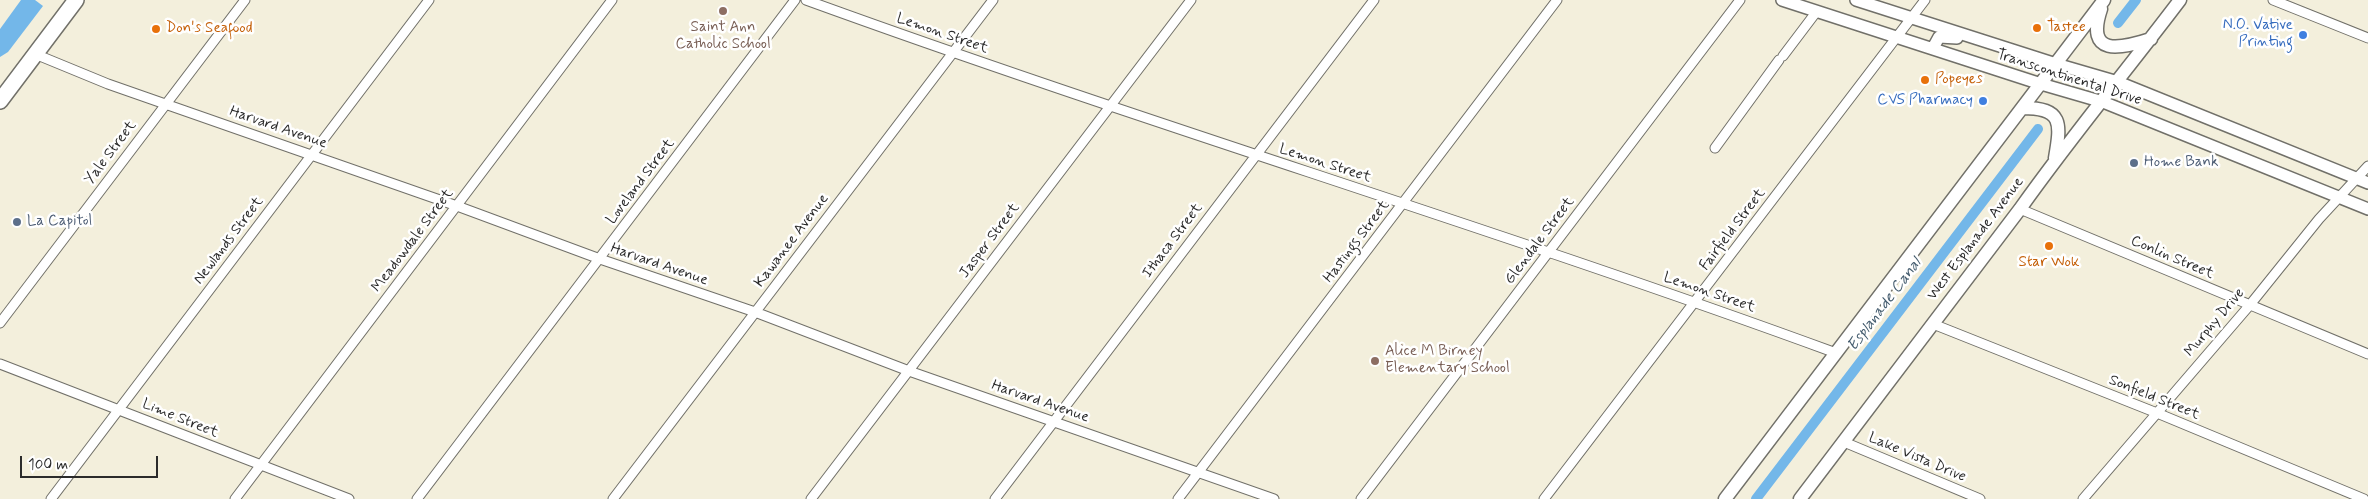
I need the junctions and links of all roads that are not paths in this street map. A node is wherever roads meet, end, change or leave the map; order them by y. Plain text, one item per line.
1 (65, 0) edge
2 (76, 0) edge
3 (245, 0) edge
4 (429, 0) edge
5 (612, 0) edge
6 (795, 0) edge
7 (806, 0) edge
8 (993, 0) edge
9 (1191, 0) edge
10 (1374, 0) edge
11 (1557, 0) edge
12 (1740, 0) edge
13 (1782, 0) edge
14 (1856, 0) edge
15 (1925, 0) edge
16 (2104, 0) edge
17 (2180, 0) edge
18 (2273, 0) edge
19 (1816, 11) junction
20 (1912, 17) junction
21 (56, 26) junction
22 (1966, 35) junction
23 (1897, 37) junction
24 (2368, 38) edge
25 (2151, 39) junction
26 (1933, 48) junction
27 (952, 53) junction
28 (36, 54) junction
29 (2056, 64) junction
30 (2118, 82) junction
31 (2041, 84) junction
32 (0, 101) edge
33 (2103, 102) junction
34 (166, 104) junction
35 (1110, 105) junction
36 (2023, 108) junction
37 (1715, 148) dead end
38 (312, 155) junction
39 (1255, 155) junction
40 (2055, 160) junction
41 (2368, 166) edge
42 (2363, 180) edge
43 (2339, 198) junction
44 (1403, 204) junction
45 (456, 206) junction
46 (2020, 209) junction
47 (2368, 209) edge
48 (1549, 252) junction
49 (600, 259) junction
50 (1695, 302) junction
51 (2249, 306) junction
52 (755, 312) junction
53 (0, 323) edge
54 (1933, 324) junction
55 (1836, 353) junction
56 (2368, 354) edge
57 (0, 364) edge
58 (909, 371) junction
59 (118, 409) junction
60 (2157, 413) junction
61 (1055, 422) junction
62 (1844, 442) junction
63 (260, 466) junction
64 (1198, 473) junction
65 (51, 499) edge
66 (235, 499) edge
67 (349, 499) edge
68 (417, 499) edge
69 (613, 499) edge
70 (811, 499) edge
71 (995, 499) edge
72 (1178, 499) edge
73 (1274, 499) edge
74 (1361, 499) edge
75 (1544, 499) edge
76 (1725, 499) edge
77 (1800, 499) edge
78 (1980, 499) edge
79 (2083, 499) edge
80 (2364, 499) edge

1 - 21 main road
2 - 21 main road
3 - 34 street, Yale Street
4 - 38 street, Newlands Street
5 - 45 street, Meadowdale Street
6 - 49 street, Loveland Street
7 - 27 street, Lemon Street
8 - 27 street, Kawanee Avenue
9 - 35 street, Jasper Street
10 - 39 street, Ithaca Street
11 - 44 street, Hastings Street
12 - 48 street, Glendale Street
13 - 19 street, Transcontinental Drive
14 - 20 street, Transcontinental Drive
15 - 20 street, Fairfield Street
16 - 25 main road
16 - 29 main road
17 - 25 main road, West Esplanade Avenue
18 - 24 street
19 - 23 street, Transcontinental Drive
19 - 37 street
20 - 22 street, Transcontinental Drive
20 - 23 street, Fairfield Street
21 - 28 main road
22 - 26 street
22 - 29 street, Transcontinental Drive
23 - 26 street, Transcontinental Drive
23 - 50 street, Fairfield Street
25 - 30 main road, West Esplanade Avenue
26 - 31 street, Transcontinental Drive
27 - 35 street, Lemon Street
27 - 52 street, Kawanee Avenue
28 - 32 main road
28 - 34 street, Harvard Avenue
29 - 30 street, Transcontinental Drive
29 - 31 main road
30 - 33 main road, West Esplanade Avenue
30 - 42 street, Transcontinental Drive
31 - 33 street, Transcontinental Drive
31 - 36 main road
33 - 40 main road, West Esplanade Avenue
33 - 43 street, Transcontinental Drive
34 - 38 street, Harvard Avenue
34 - 53 street, Yale Street
35 - 39 street, Lemon Street
35 - 58 street, Jasper Street
36 - 40 main road
36 - 55 main road
38 - 45 street, Harvard Avenue
38 - 59 street, Newlands Street
39 - 44 street, Lemon Street
39 - 61 street, Ithaca Street
40 - 46 main road, West Esplanade Avenue
41 - 42 street, Murphy Drive
42 - 43 street, Murphy Drive
43 - 47 street, Transcontinental Drive
43 - 51 street, Murphy Drive
44 - 48 street, Lemon Street
44 - 64 street, Hastings Street
45 - 49 street, Harvard Avenue
45 - 63 street, Meadowdale Street
46 - 51 street, Conlin Street
46 - 54 main road, West Esplanade Avenue
48 - 50 street, Lemon Street
48 - 74 street, Glendale Street
49 - 52 street, Harvard Avenue
49 - 68 street, Loveland Street
50 - 55 street, Lemon Street
50 - 75 street, Fairfield Street
51 - 56 street, Conlin Street
51 - 60 street, Murphy Drive
52 - 58 street, Harvard Avenue
52 - 69 street, Kawanee Avenue
54 - 60 street, Sonfield Street
54 - 62 main road, West Esplanade Avenue
55 - 76 main road
57 - 59 street, Lime Street
58 - 61 street, Harvard Avenue
58 - 70 street, Jasper Street
59 - 63 street, Lime Street
59 - 65 street, Newlands Street
60 - 79 street, Murphy Drive
60 - 80 street, Sonfield Street
61 - 64 street, Harvard Avenue
61 - 71 street, Ithaca Street
62 - 77 main road, West Esplanade Avenue
62 - 78 street, Lake Vista Drive
63 - 66 street, Meadowdale Street
63 - 67 street, Lime Street
64 - 72 street, Hastings Street
64 - 73 street, Harvard Avenue

